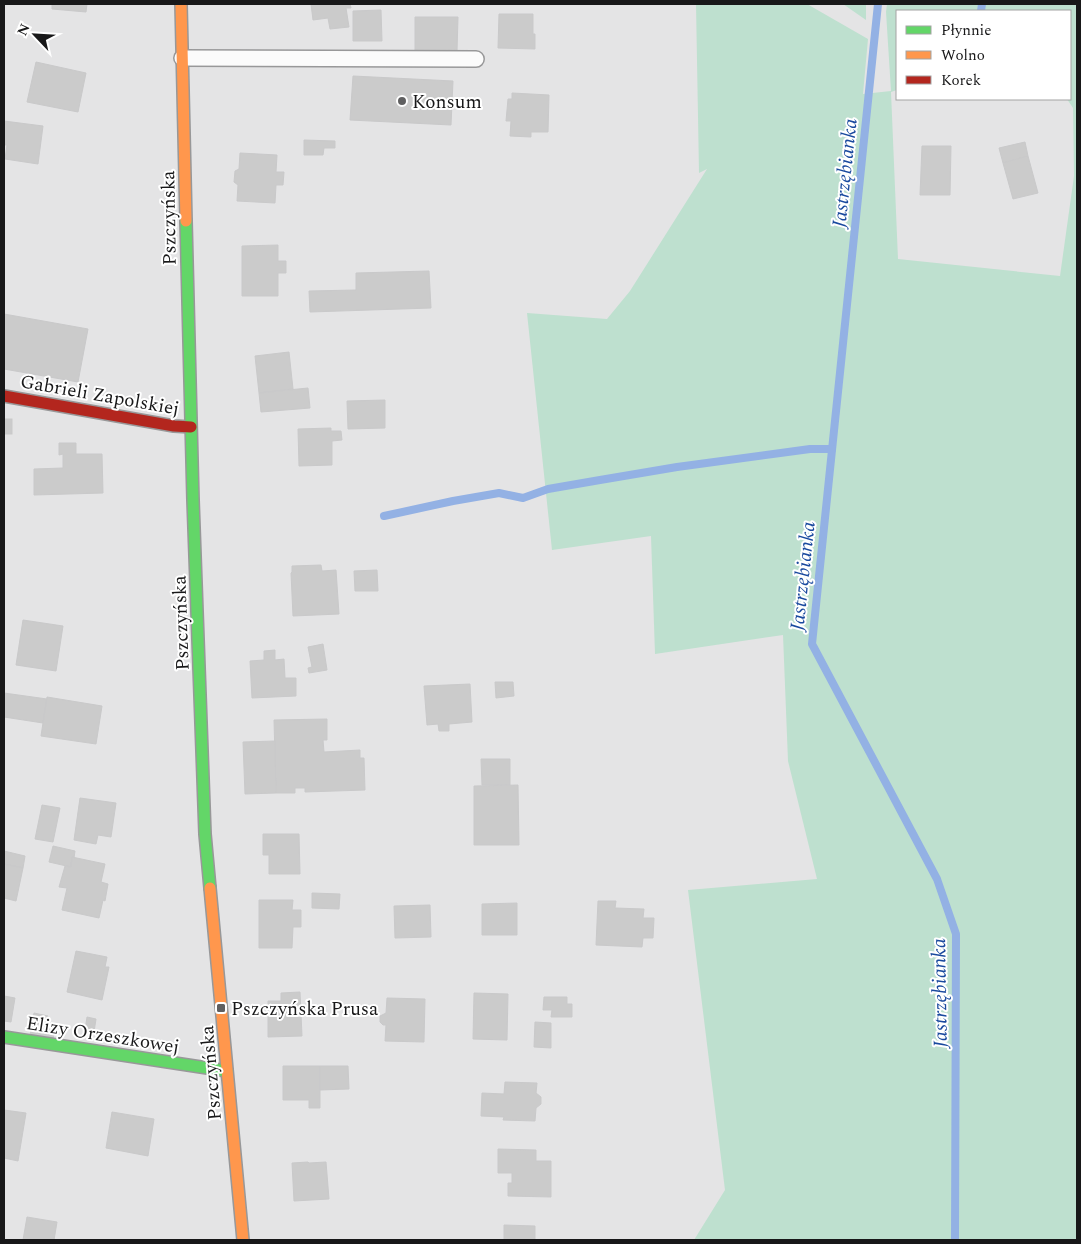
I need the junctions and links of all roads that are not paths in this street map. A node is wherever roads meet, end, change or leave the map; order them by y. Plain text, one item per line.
1 (181, 4) edge
2 (182, 58) junction
3 (476, 59) dead end
4 (4, 396) edge
5 (192, 427) junction
6 (4, 1037) edge
7 (227, 1071) junction
8 (243, 1240) edge

1 - 2 street, Pszczyńska
2 - 3 lane
2 - 5 street, Pszczyńska
4 - 5 street, Gabrieli Zapolskiej
5 - 7 street, Pszczyńska
6 - 7 street, Elizy Orzeszkowej
7 - 8 street, Pszczyńska

